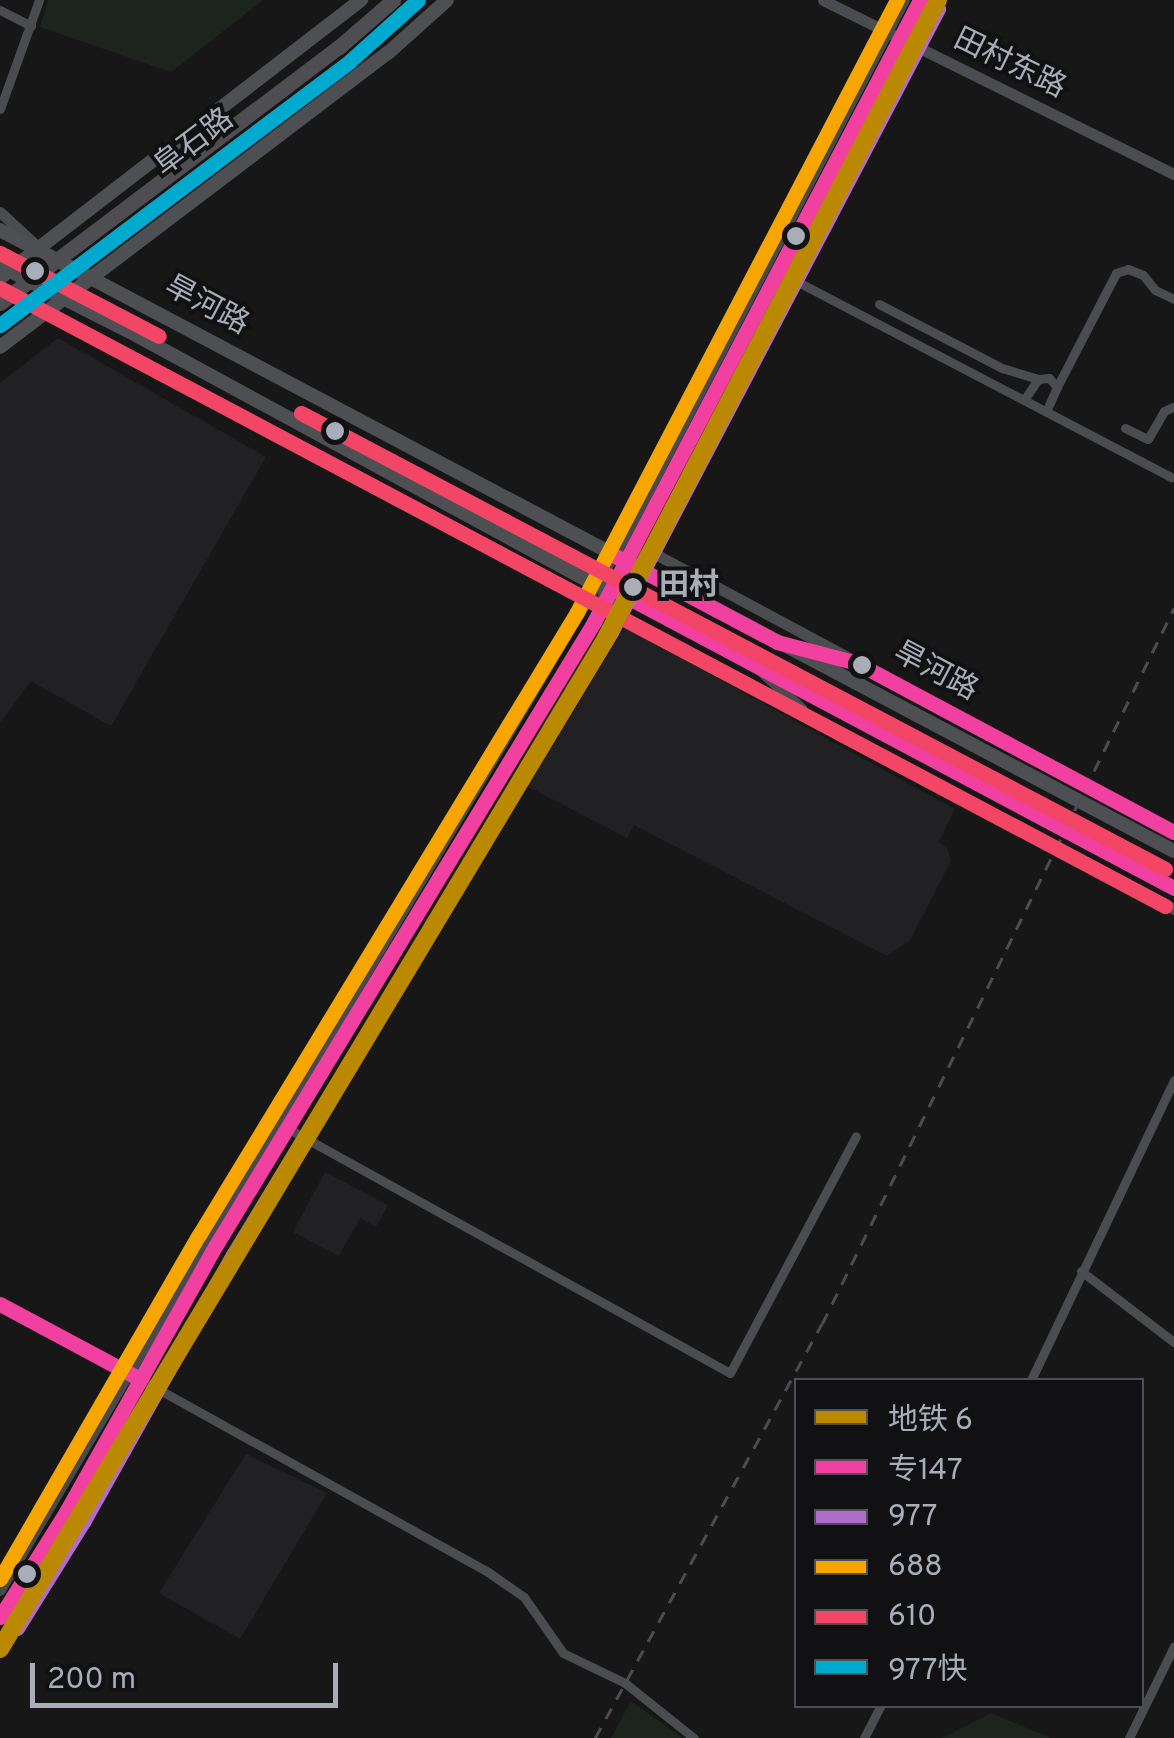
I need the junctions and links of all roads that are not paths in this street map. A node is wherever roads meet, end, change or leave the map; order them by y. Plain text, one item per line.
1 (39, 0) edge
2 (362, 0) edge
3 (393, 0) edge
4 (418, 0) edge
5 (446, 0) edge
6 (823, 0) edge
7 (904, 0) edge
8 (920, 0) edge
9 (0, 10) edge
10 (31, 26) junction
11 (887, 32) junction
12 (900, 40) junction
13 (0, 109) edge
14 (1174, 174) edge
15 (0, 212) edge
16 (0, 230) edge
17 (38, 248) junction
18 (778, 271) junction
19 (3, 272) edge
20 (90, 276) junction
21 (64, 298) junction
22 (1174, 299) edge
23 (0, 303) edge
24 (879, 304) dead end
25 (0, 325) edge
26 (0, 347) edge
27 (1038, 380) junction
28 (1057, 387) junction
29 (1174, 394) edge
30 (1024, 400) junction
31 (1174, 408) edge
32 (1046, 412) junction
33 (1125, 428) dead end
34 (1172, 478) dead end
35 (624, 557) junction
36 (594, 584) junction
37 (609, 594) junction
38 (777, 642) junction
39 (857, 663) junction
40 (752, 664) junction
41 (815, 720) junction
42 (1174, 832) edge
43 (1174, 851) edge
44 (1174, 888) edge
45 (1174, 909) edge
46 (1174, 1080) edge
47 (287, 1128) junction
48 (856, 1136) dead end
49 (1081, 1271) junction
50 (0, 1304) edge
51 (1174, 1342) edge
52 (126, 1371) junction
53 (1031, 1378) edge
54 (140, 1379) junction
55 (0, 1590) edge
56 (0, 1616) edge
57 (1174, 1646) edge
58 (1144, 1707) edge
59 (879, 1708) edge
60 (1144, 1708) edge
61 (694, 1738) edge
62 (864, 1738) edge
63 (1129, 1738) edge

1 - 10 street
2 - 17 main road, 阜石路
3 - 23 highway, 阜石路, bridge
4 - 25 highway, 阜石路, bridge
5 - 20 main road, 阜石路
6 - 11 street, 田村东路
7 - 11 main road
8 - 12 main road
9 - 10 street
10 - 13 street
11 - 12 street, 田村东路
11 - 35 main road
12 - 14 street, 田村东路
12 - 18 main road
15 - 17 street
16 - 17 main road, 旱河路
17 - 19 main road, 阜石路
17 - 20 main road, 旱河路
18 - 30 street
18 - 35 main road
19 - 21 main road, 旱河路
20 - 21 main road, 阜石路
20 - 35 main road, 旱河路
21 - 26 main road, 阜石路
21 - 36 main road, 旱河路
22 - 28 street
24 - 27 street
27 - 28 street
27 - 30 street
28 - 32 street
29 - 31 street
30 - 32 street
31 - 33 street
32 - 34 street
35 - 36 main road
35 - 37 main road
35 - 38 main road, 旱河路
35 - 39 street, 旱河路
36 - 37 main road, 旱河路
36 - 52 main road
37 - 40 main road, 旱河路
37 - 41 street, 旱河路
37 - 47 main road
38 - 39 street
38 - 43 main road, 旱河路
39 - 42 street, 旱河路
40 - 41 street
40 - 44 main road, 旱河路
41 - 45 street, 旱河路
46 - 49 street
47 - 48 street
47 - 54 main road
49 - 51 street
49 - 53 street
50 - 52 street
52 - 54 street
52 - 55 main road
54 - 56 main road
54 - 61 street
57 - 58 street
59 - 62 street
60 - 63 street

